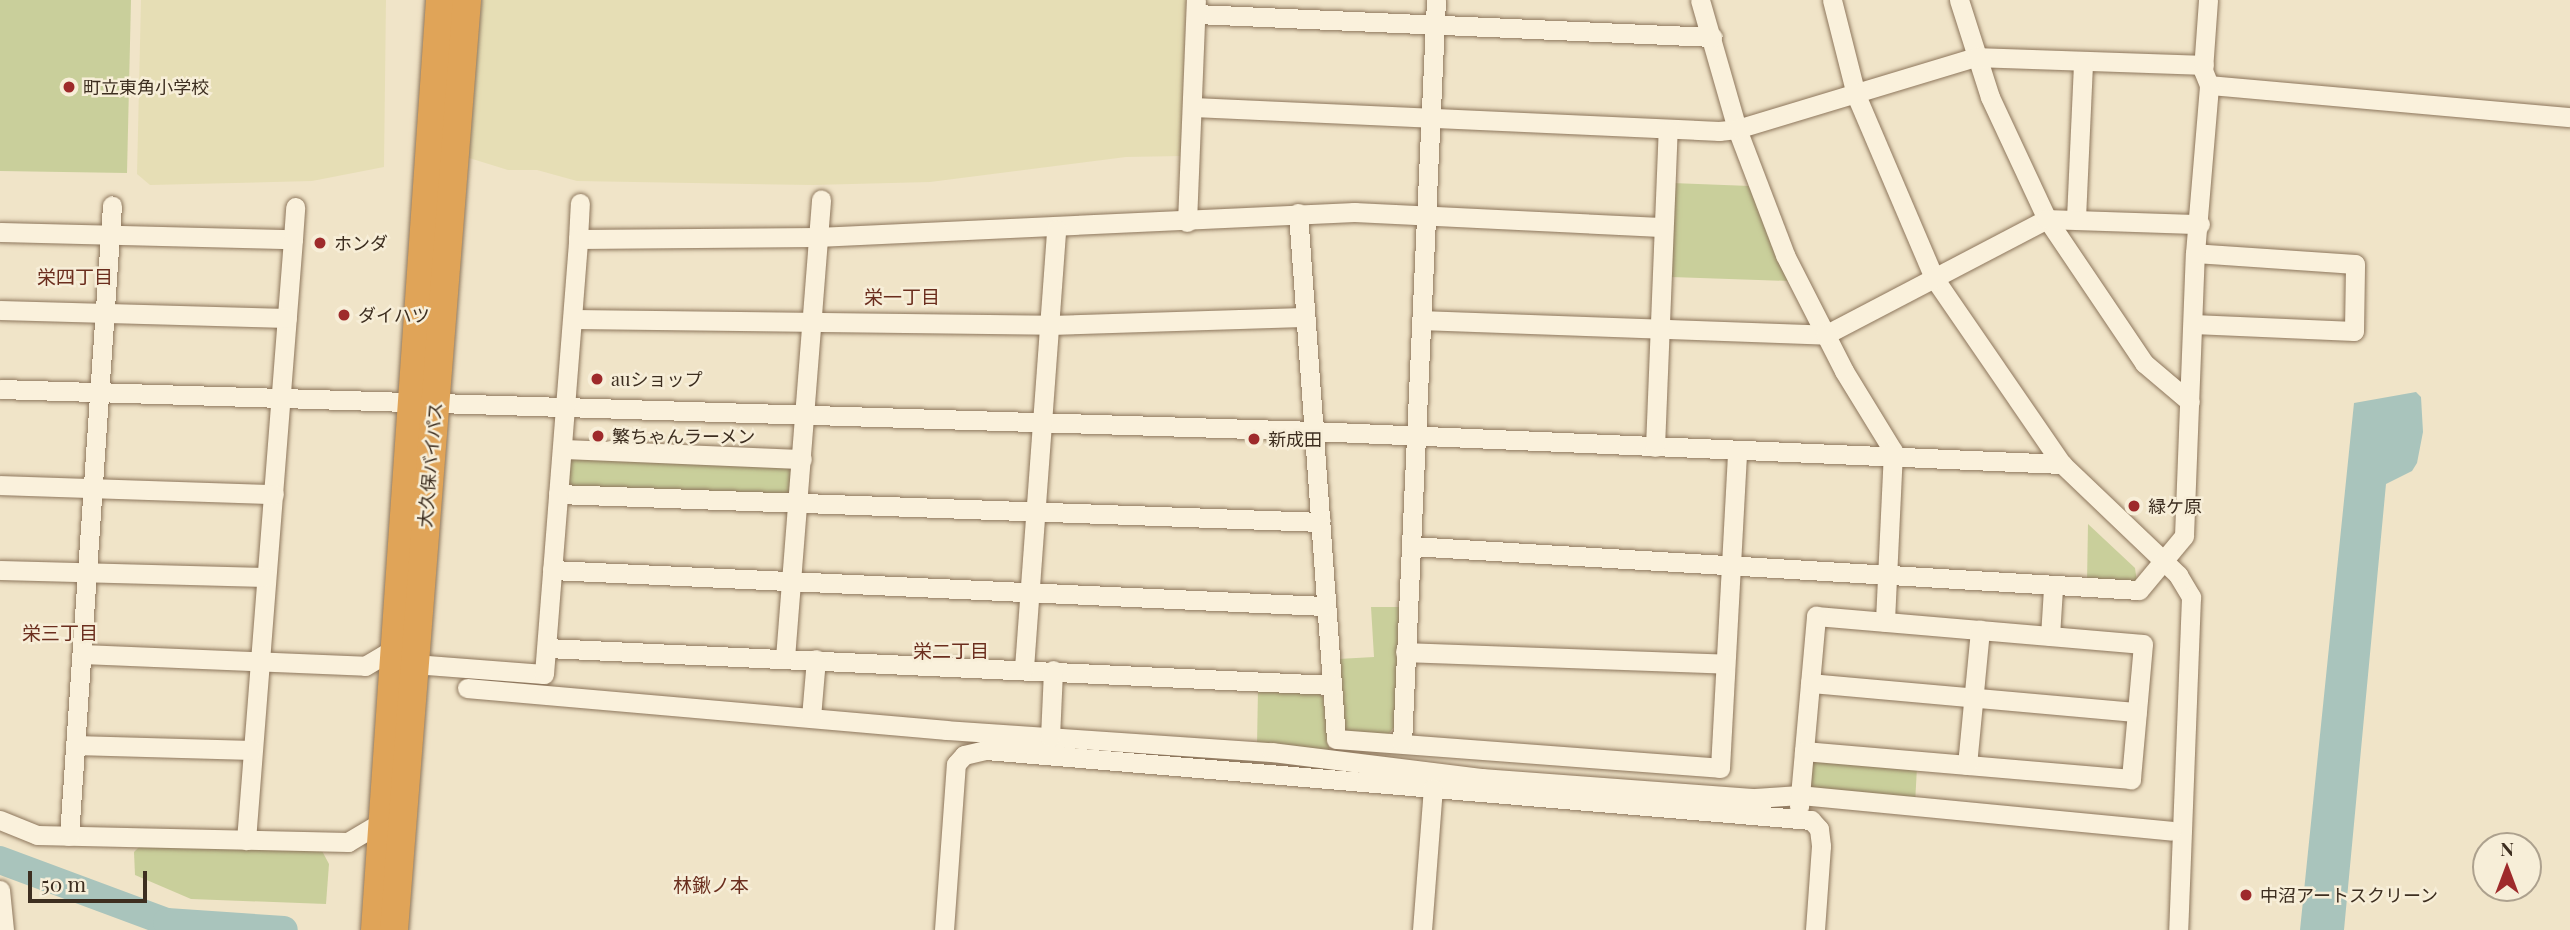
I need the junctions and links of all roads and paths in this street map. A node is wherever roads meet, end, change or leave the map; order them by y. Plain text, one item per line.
1 (440, 0) edge
2 (467, 0) edge
3 (1436, 0) edge
4 (1700, 0) edge
5 (1832, 0) edge
6 (1959, 0) edge
7 (2208, 0) edge
8 (1196, 7) edge
9 (1435, 28) junction
10 (1712, 37) junction
11 (1976, 57) junction
12 (2083, 61) junction
13 (2204, 65) junction
14 (2209, 85) junction
15 (1856, 95) junction
16 (1193, 107) junction
17 (2570, 117) edge
18 (1430, 118) junction
19 (1668, 130) junction
20 (1737, 130) junction
21 (821, 199) dead end
22 (580, 203) dead end
23 (112, 205) dead end
24 (295, 207) dead end
25 (1298, 213) junction
26 (1426, 215) junction
27 (2076, 218) junction
28 (2047, 219) junction
29 (1187, 222) junction
30 (2200, 224) junction
31 (1661, 227) junction
32 (1056, 229) junction
33 (0, 232) edge
34 (111, 235) junction
35 (817, 237) junction
36 (293, 239) junction
37 (578, 239) junction
38 (2195, 253) junction
39 (1934, 278) junction
40 (0, 310) edge
41 (105, 313) junction
42 (1303, 317) junction
43 (287, 318) junction
44 (573, 319) junction
45 (1422, 320) junction
46 (811, 322) junction
47 (2193, 324) junction
48 (1050, 325) junction
49 (1661, 328) junction
50 (1825, 335) junction
51 (0, 389) edge
52 (99, 393) junction
53 (283, 399) junction
54 (2190, 402) junction
55 (424, 403) junction
56 (565, 408) junction
57 (805, 415) junction
58 (1042, 423) junction
59 (1312, 431) junction
60 (1417, 436) junction
61 (1655, 447) junction
62 (562, 449) junction
63 (1737, 452) junction
64 (802, 459) junction
65 (1892, 459) junction
66 (2062, 464) junction
67 (0, 485) edge
68 (91, 488) junction
69 (274, 494) junction
70 (558, 494) junction
71 (797, 503) junction
72 (1035, 511) junction
73 (1320, 522) junction
74 (1411, 546) junction
75 (2165, 562) junction
76 (1730, 567) junction
77 (552, 569) junction
78 (0, 570) edge
79 (85, 573) junction
80 (265, 577) junction
81 (1888, 577) junction
82 (790, 580) junction
83 (2053, 588) junction
84 (1029, 592) junction
85 (1325, 606) junction
86 (1885, 622) junction
87 (1980, 630) junction
88 (2050, 636) junction
89 (547, 648) junction
90 (1405, 652) junction
91 (82, 654) junction
92 (403, 657) junction
93 (785, 658) junction
94 (816, 659) junction
95 (259, 661) junction
96 (1725, 664) junction
97 (1024, 668) junction
98 (1053, 670) junction
99 (1810, 683) junction
100 (1332, 685) junction
101 (467, 688) dead end
102 (1974, 697) junction
103 (2137, 712) junction
104 (811, 717) junction
105 (1050, 737) junction
106 (1402, 743) junction
107 (75, 745) junction
108 (252, 750) junction
109 (1804, 750) junction
110 (409, 751) junction
111 (1967, 765) junction
112 (383, 778) junction
113 (1433, 788) junction
114 (1800, 795) junction
115 (1798, 818) junction
116 (0, 820) edge
117 (371, 828) junction
118 (2171, 831) dead end
119 (69, 836) junction
120 (246, 840) junction
121 (0, 890) edge
122 (2, 924) edge
123 (358, 930) edge
124 (375, 930) edge
125 (394, 930) edge
126 (412, 930) edge
127 (944, 930) edge
128 (1422, 930) edge
129 (1815, 930) edge
130 (2178, 930) edge

1 - 55 highway, 大久保バイパス
2 - 55 highway, 大久保バイパス
3 - 9 street
4 - 10 street
5 - 15 street
6 - 11 street
7 - 13 street
8 - 9 street
8 - 16 street
9 - 10 street
9 - 18 street
10 - 20 street
11 - 12 street
11 - 15 street
11 - 28 street
12 - 13 street
12 - 27 street
13 - 14 street
14 - 17 street
14 - 30 street
15 - 20 street
15 - 39 street
16 - 18 street
16 - 29 street
18 - 19 street
18 - 26 street
19 - 20 street
19 - 31 street
20 - 50 street
21 - 35 street
22 - 37 street
23 - 34 street
24 - 36 street
25 - 26 street
25 - 29 street
25 - 42 street
26 - 31 street
26 - 45 street
27 - 28 street
27 - 30 street
28 - 39 street
28 - 54 street
29 - 32 street
30 - 38 street
31 - 49 street
32 - 35 street
32 - 48 street
33 - 34 street
34 - 36 street
34 - 41 street
35 - 37 street
35 - 46 street
36 - 43 street
37 - 44 street
38 - 47 street
38 - 47 street
39 - 50 street
39 - 66 street
40 - 41 street
41 - 43 street
41 - 52 street
42 - 48 street
42 - 59 street
43 - 53 street
44 - 46 street
44 - 56 street
45 - 49 street
45 - 60 street
46 - 48 street
46 - 57 street
47 - 54 street
48 - 58 street
49 - 50 street
49 - 61 street
50 - 65 street
51 - 52 street
52 - 53 street
52 - 68 street
53 - 55 street
53 - 69 street
54 - 75 street
55 - 56 street
55 - 92 highway, 大久保バイパス
56 - 57 street
56 - 62 street
57 - 58 street
57 - 64 street
58 - 59 street
58 - 72 street
59 - 60 street
59 - 73 street
60 - 61 street
60 - 74 street
61 - 63 street
62 - 64 street
62 - 70 street
63 - 65 street
63 - 76 street
64 - 71 street
65 - 66 street
65 - 81 street
66 - 75 street
67 - 68 street
68 - 69 street
68 - 79 street
69 - 80 street
70 - 71 street
70 - 77 street
71 - 72 street
71 - 82 street
72 - 73 street
72 - 84 street
73 - 85 street
74 - 76 street
74 - 90 street
75 - 83 street
75 - 130 street
76 - 81 street
76 - 96 street
77 - 82 street
77 - 89 street
78 - 79 street
79 - 80 street
79 - 91 street
80 - 95 street
81 - 83 street
81 - 86 street
82 - 84 street
82 - 93 street
83 - 88 street
84 - 85 street
84 - 97 street
85 - 100 street
86 - 87 street
86 - 99 street
87 - 88 street
87 - 102 street
88 - 103 street
89 - 92 street
89 - 93 street
90 - 96 street
90 - 106 street
91 - 95 street
91 - 107 street
92 - 95 street
92 - 110 highway, 大久保バイパス
92 - 112 highway, 大久保バイパス
93 - 94 street
94 - 97 street
94 - 104 street
95 - 108 street
96 - 106 street
97 - 98 street
98 - 100 street
98 - 105 street
99 - 102 street
99 - 109 street
100 - 106 street
101 - 104 street
102 - 103 street
102 - 111 street
103 - 111 street
104 - 105 street
105 - 114 street
107 - 108 street
107 - 119 street
108 - 120 street
109 - 111 street
109 - 114 street
110 - 125 highway, 大久保バイパス
110 - 126 highway
112 - 117 highway
112 - 124 highway, 大久保バイパス
113 - 115 street
113 - 127 street
113 - 128 street
114 - 115 street
114 - 118 street
115 - 129 street
116 - 119 street
117 - 120 street
117 - 123 highway
119 - 120 street
121 - 122 street

